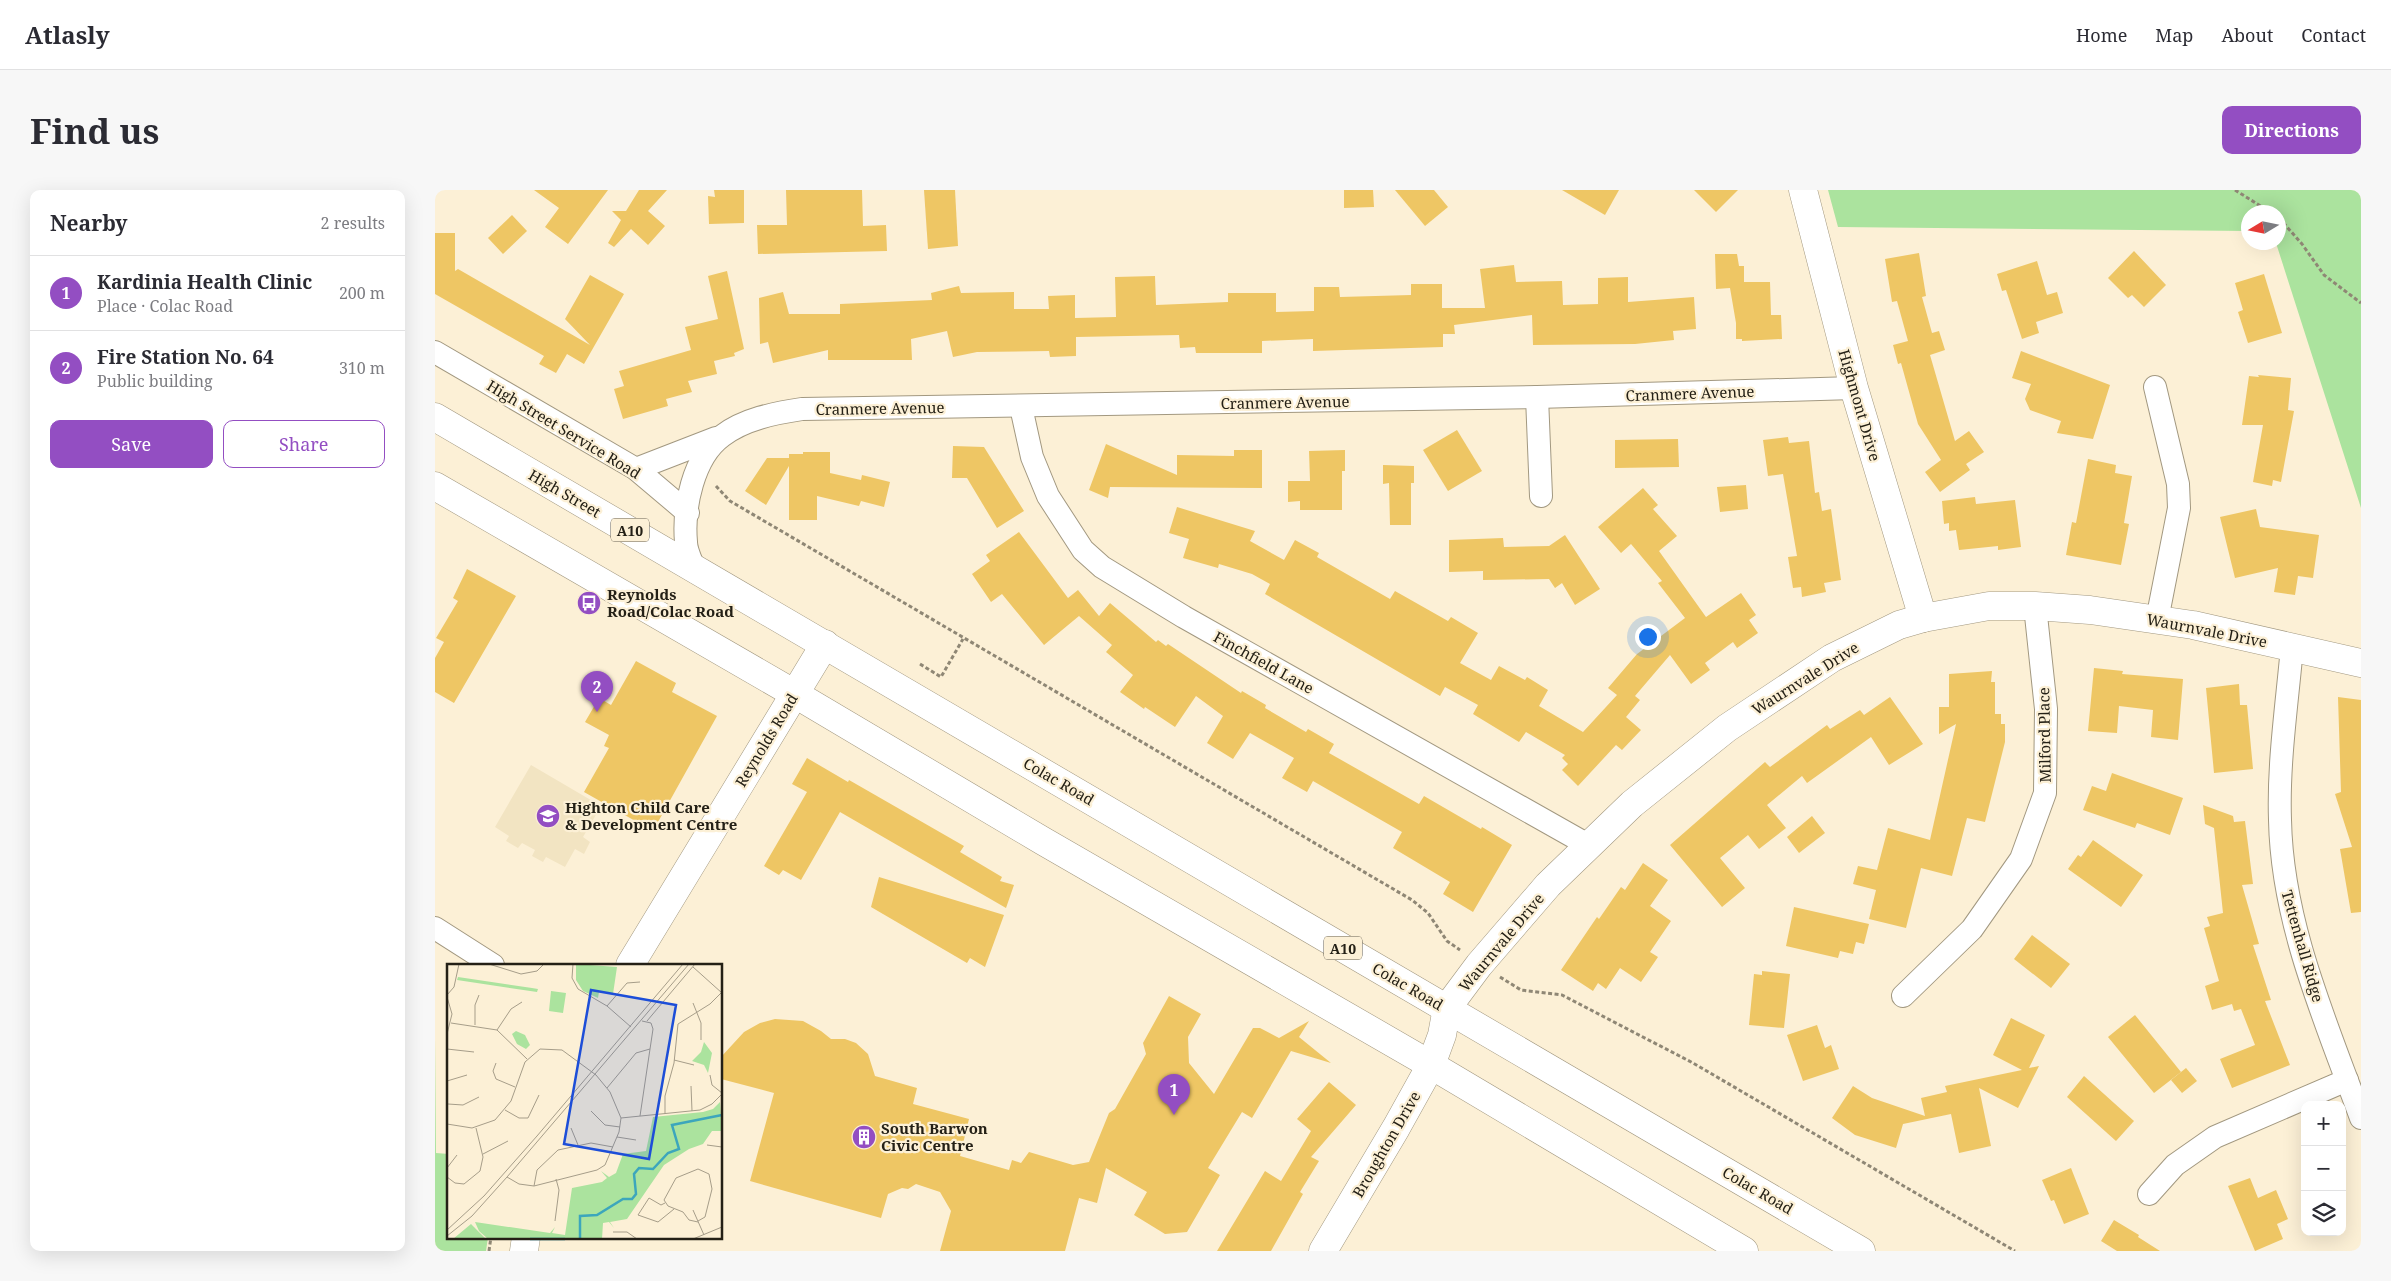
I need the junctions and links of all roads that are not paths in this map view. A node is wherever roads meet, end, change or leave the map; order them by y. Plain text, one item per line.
1 (1803, 190) edge
2 (435, 352) edge
3 (2155, 387) dead end
4 (1854, 388) junction
5 (1537, 397) junction
6 (1021, 407) junction
7 (435, 417) edge
8 (721, 436) junction
9 (635, 469) junction
10 (435, 486) edge
11 (1541, 496) dead end
12 (688, 513) junction
13 (694, 568) junction
14 (2035, 606) junction
15 (1923, 618) junction
16 (2157, 620) junction
17 (825, 644) junction
18 (2292, 647) junction
19 (2361, 663) edge
20 (795, 694) junction
21 (1588, 845) junction
22 (435, 928) edge
23 (491, 964) edge
24 (631, 964) edge
25 (1903, 996) dead end
26 (1447, 1008) junction
27 (1442, 1035) joint
28 (1431, 1065) junction
29 (2347, 1080) junction
30 (2361, 1118) edge
31 (2149, 1194) dead end
32 (526, 1238) edge
33 (524, 1251) edge
34 (1323, 1251) edge
35 (1744, 1251) edge
36 (1861, 1251) edge

1 - 4 main road, Highmont Drive
2 - 9 street, High Street Service Road
3 - 16 street
4 - 5 street, Cranmere Avenue
4 - 15 main road, Highmont Drive
5 - 6 street, Cranmere Avenue
5 - 11 street
6 - 8 street, Cranmere Avenue
6 - 21 street, Finchfield Lane
7 - 13 main road, High Street / A10
8 - 9 street, Cranmere Avenue
8 - 12 street, Cranmere Avenue
9 - 12 street, High Street Service Road
10 - 20 main road
12 - 13 street, Cranmere Avenue
13 - 17 main road, High Street / A10
14 - 15 main road, Waurnvale Drive
14 - 16 main road, Waurnvale Drive
14 - 25 street, Milford Place
15 - 21 main road, Waurnvale Drive
16 - 18 main road, Waurnvale Drive
17 - 20 main road, Reynolds Road
17 - 26 main road, Colac Road / A10
18 - 19 main road, Waurnvale Drive
18 - 29 street, Tettenhall Ridge
20 - 24 main road, Reynolds Road
20 - 28 main road
21 - 26 main road, Waurnvale Drive
22 - 23 street
26 - 27 main road, Waurnvale Drive
26 - 36 main road, Colac Road / A10
27 - 28 main road, Broughton Drive
28 - 34 main road, Broughton Drive
28 - 35 main road
29 - 30 street, Tettenhall Ridge
29 - 31 street
32 - 33 main road

